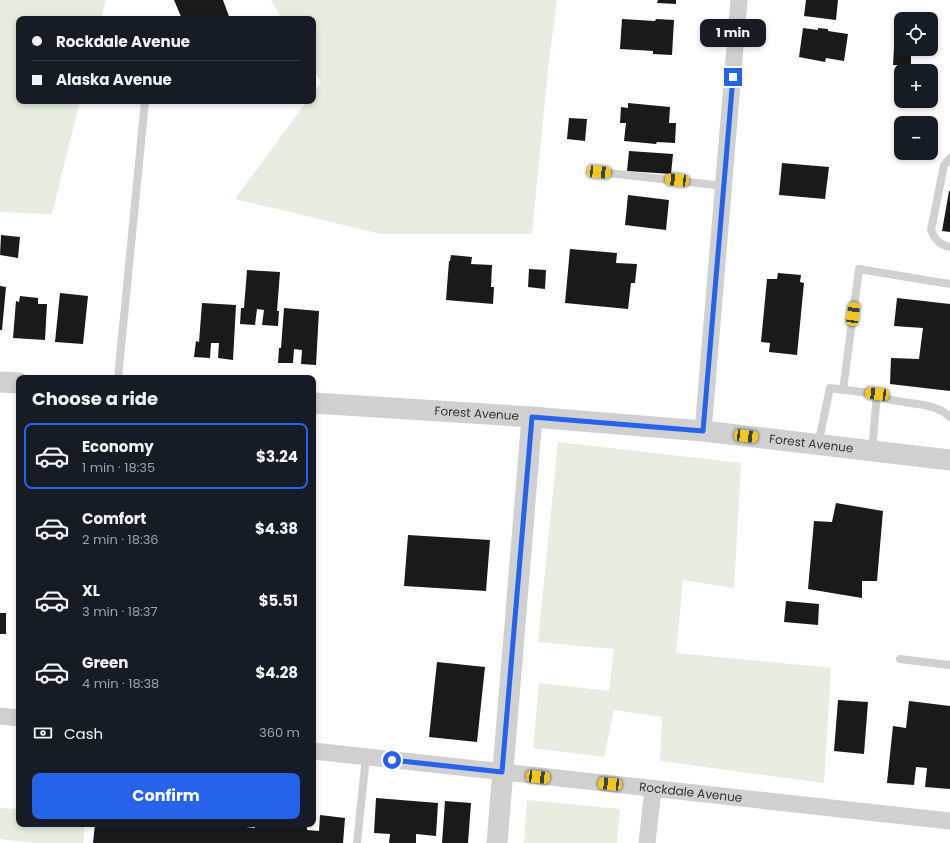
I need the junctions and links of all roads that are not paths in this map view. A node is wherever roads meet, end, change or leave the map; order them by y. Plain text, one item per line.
1 (739, 0) edge
2 (145, 104) edge
3 (950, 158) edge
4 (599, 172) dead end
5 (724, 186) junction
6 (950, 247) edge
7 (950, 284) edge
8 (118, 375) edge
9 (0, 382) edge
10 (16, 383) edge
11 (843, 390) junction
12 (877, 394) junction
13 (316, 402) edge
14 (532, 417) junction
15 (950, 417) edge
16 (703, 431) junction
17 (818, 445) junction
18 (872, 451) junction
19 (950, 460) edge
20 (900, 659) dead end
21 (950, 665) edge
22 (0, 716) edge
23 (16, 718) edge
24 (316, 751) edge
25 (366, 757) junction
26 (502, 772) junction
27 (653, 789) junction
28 (950, 821) edge
29 (357, 843) edge
30 (497, 843) edge
31 (647, 843) edge

1 - 5 street
2 - 8 lane
3 - 6 lane
4 - 5 lane
5 - 16 street
7 - 11 lane
9 - 10 street
11 - 12 lane
11 - 17 lane
12 - 15 lane
12 - 18 lane
13 - 14 street, Forest Avenue
14 - 16 street, Forest Avenue
14 - 26 street
16 - 17 street, Forest Avenue
17 - 18 street, Forest Avenue
18 - 19 street, Forest Avenue
20 - 21 lane
22 - 23 street
24 - 25 street, Rockdale Avenue
25 - 26 street, Rockdale Avenue
25 - 29 lane
26 - 27 street, Rockdale Avenue
26 - 30 street
27 - 28 street, Rockdale Avenue
27 - 31 street

